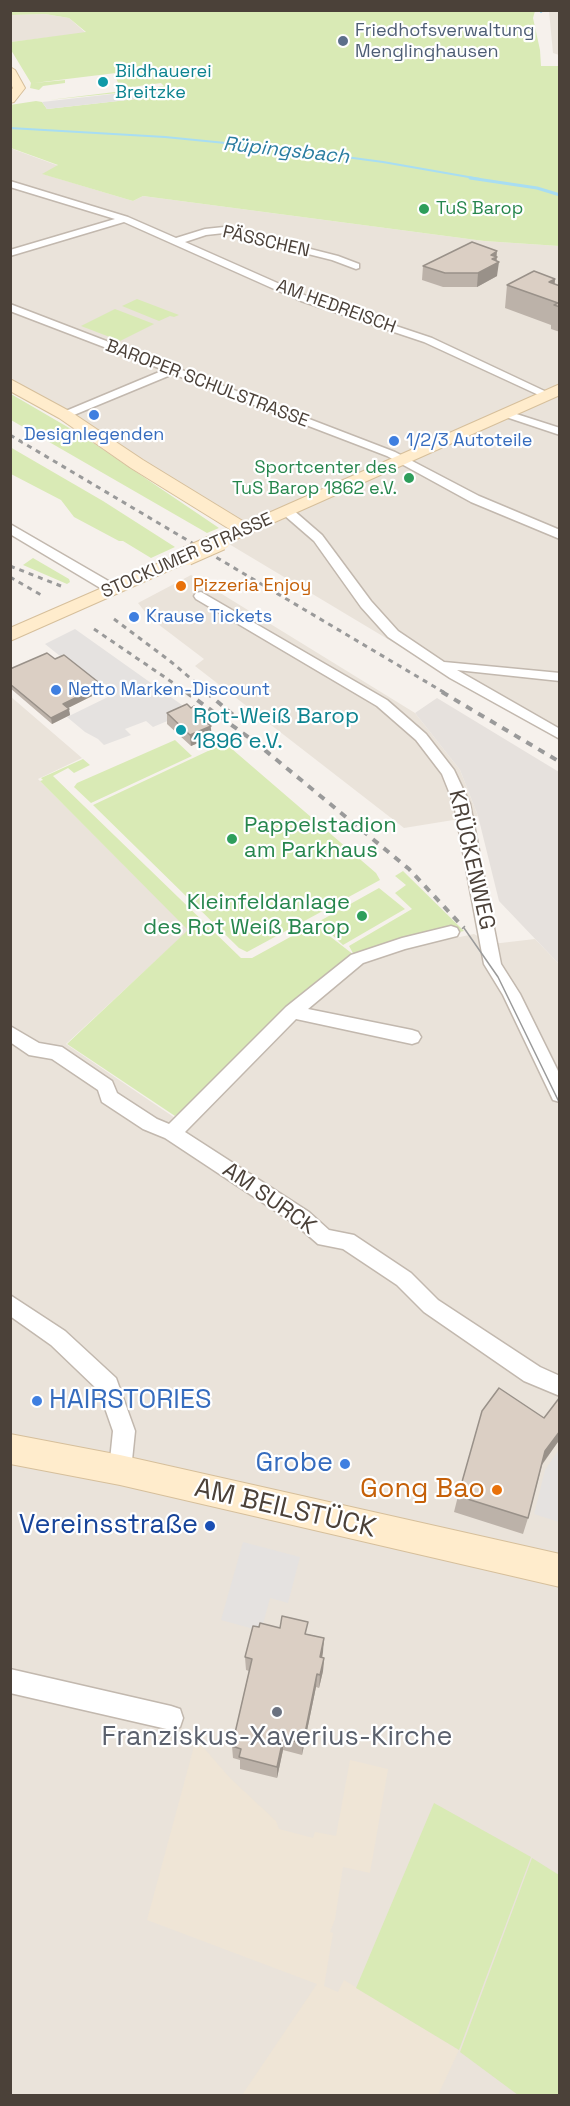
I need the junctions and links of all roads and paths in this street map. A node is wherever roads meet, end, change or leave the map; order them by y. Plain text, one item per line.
1 (10, 70) edge
2 (10, 100) edge
3 (10, 184) edge
4 (125, 219) junction
5 (175, 242) junction
6 (10, 253) edge
7 (356, 266) dead end
8 (10, 308) edge
9 (171, 371) junction
10 (10, 384) edge
11 (553, 392) edge
12 (507, 414) junction
13 (65, 415) junction
14 (560, 432) edge
15 (404, 459) junction
16 (288, 512) junction
17 (560, 520) edge
18 (10, 528) edge
19 (244, 530) junction
20 (547, 530) junction
21 (560, 535) edge
22 (112, 589) junction
23 (201, 596) dead end
24 (10, 635) edge
25 (430, 658) junction
26 (560, 677) edge
27 (560, 735) edge
28 (451, 932) dead end
29 (292, 1012) junction
30 (10, 1033) edge
31 (412, 1037) dead end
32 (560, 1095) edge
33 (172, 1133) junction
34 (10, 1304) edge
35 (560, 1386) edge
36 (10, 1449) edge
37 (120, 1470) junction
38 (560, 1571) edge
39 (10, 1681) edge
40 (171, 1718) dead end

1 - 2 main road
3 - 4 street, AM HEDREISCH
4 - 5 street, AM HEDREISCH
4 - 6 street
5 - 7 street, PÄSSCHEN
5 - 11 street, AM HEDREISCH
8 - 9 street, BAROPER SCHULSTRASSE
9 - 13 street
9 - 15 street, BAROPER SCHULSTRASSE
10 - 13 main road
11 - 12 main road, STOCKUMER STRASSE
12 - 14 street
12 - 15 main road, STOCKUMER STRASSE
13 - 19 main road
15 - 16 main road, STOCKUMER STRASSE
15 - 20 street, BAROPER SCHULSTRASSE
16 - 19 main road, STOCKUMER STRASSE
16 - 25 street
17 - 20 street
18 - 22 street
19 - 22 main road, STOCKUMER STRASSE, bridge
20 - 21 street, BAROPER SCHULSTRASSE
22 - 24 main road, STOCKUMER STRASSE
23 - 32 street, KRÜCKENWEG
25 - 26 street
25 - 27 street
28 - 29 street
29 - 31 street
29 - 33 street
30 - 33 street, AM SURCK
33 - 35 street, AM SURCK
34 - 37 street
36 - 37 main road, AM BEILSTÜCK
37 - 38 main road, AM BEILSTÜCK
39 - 40 street

